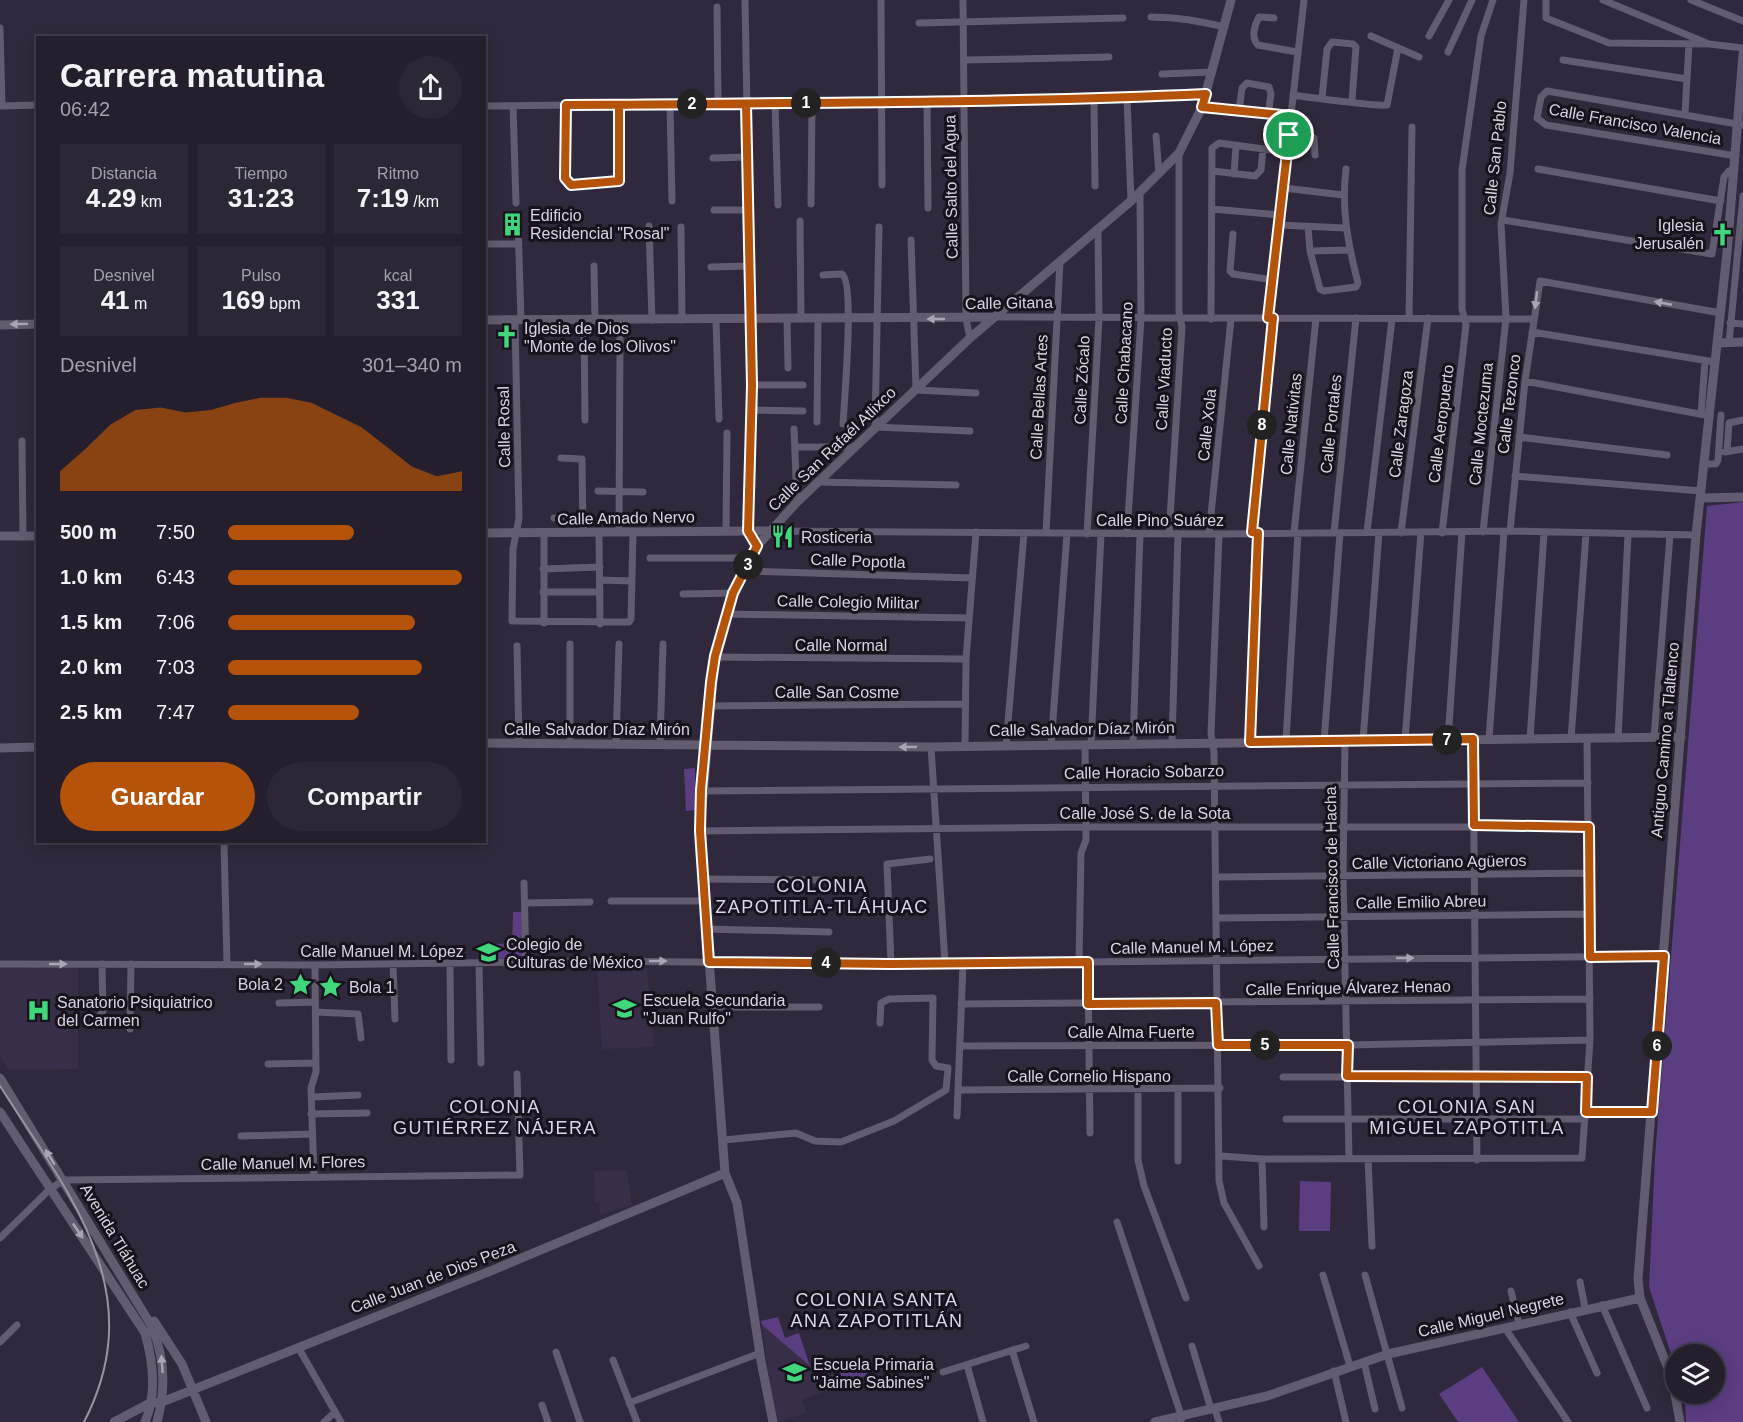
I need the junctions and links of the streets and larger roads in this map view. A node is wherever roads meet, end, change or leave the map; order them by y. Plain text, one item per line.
1 (745, 0) edge
2 (881, 0) edge
3 (963, 0) edge
4 (1231, 0) edge
5 (1304, 0) edge
6 (1449, 0) edge
7 (1472, 0) edge
8 (1493, 0) edge
9 (1522, 0) edge
10 (1546, 0) edge
11 (1603, 0) edge
12 (1692, 0) edge
13 (717, 7) dead end
14 (1151, 17) dead end
15 (1123, 18) dead end
16 (1274, 18) dead end
17 (963, 20) junction
18 (1743, 21) edge
19 (919, 23) dead end
20 (1225, 27) junction
21 (0, 28) edge
22 (1371, 36) dead end
23 (1429, 36) dead end
24 (1689, 44) junction
25 (1709, 44) junction
26 (1398, 48) junction
27 (1743, 48) edge
28 (1297, 52) junction
29 (1448, 52) dead end
30 (1743, 54) edge
31 (1109, 57) dead end
32 (1419, 57) dead end
33 (964, 60) junction
34 (1563, 60) dead end
35 (1212, 72) junction
36 (1162, 74) dead end
37 (1687, 79) junction
38 (1206, 94) junction
39 (1293, 95) junction
40 (1127, 98) junction
41 (1322, 98) junction
42 (964, 99) junction
43 (1094, 99) junction
44 (883, 101) junction
45 (927, 101) junction
46 (1352, 101) junction
47 (812, 102) junction
48 (718, 103) junction
49 (775, 103) junction
50 (670, 104) junction
51 (746, 104) junction
52 (36, 105) edge
53 (566, 105) junction
54 (619, 105) junction
55 (1, 106) edge
56 (486, 106) edge
57 (513, 106) junction
58 (1202, 107) junction
59 (1239, 111) junction
60 (1684, 113) junction
61 (1268, 115) junction
62 (1291, 116) junction
63 (1740, 124) edge
64 (1412, 127) dead end
65 (1289, 135) junction
66 (1156, 136) dead end
67 (1236, 146) junction
68 (1263, 149) junction
69 (1286, 152) junction
70 (1179, 153) junction
71 (1315, 155) dead end
72 (1736, 156) junction
73 (747, 157) junction
74 (713, 158) dead end
75 (1346, 169) dead end
76 (1538, 169) dead end
77 (1735, 170) junction
78 (1213, 171) junction
79 (1159, 174) junction
80 (1234, 174) junction
81 (882, 185) dead end
82 (1095, 186) dead end
83 (1284, 188) junction
84 (1140, 192) junction
85 (1343, 195) junction
86 (1743, 196) edge
87 (672, 201) dead end
88 (1131, 201) junction
89 (1721, 201) junction
90 (516, 203) dead end
91 (811, 204) dead end
92 (778, 205) dead end
93 (928, 208) dead end
94 (1212, 209) junction
95 (714, 210) dead end
96 (748, 210) junction
97 (1743, 211) edge
98 (1280, 215) junction
99 (1503, 220) junction
100 (800, 221) dead end
101 (518, 224) dead end
102 (1279, 225) junction
103 (649, 226) dead end
104 (681, 227) dead end
105 (879, 227) dead end
106 (1308, 227) junction
107 (1098, 228) junction
108 (1345, 228) junction
109 (1233, 234) dead end
110 (911, 240) dead end
111 (488, 244) dead end
112 (519, 244) junction
113 (1350, 250) junction
114 (1310, 251) junction
115 (1060, 262) junction
116 (594, 266) dead end
117 (749, 266) junction
118 (711, 267) dead end
119 (823, 275) dead end
120 (1274, 280) junction
121 (1721, 313) junction
122 (994, 317) junction
123 (1056, 317) junction
124 (1271, 318) junction
125 (1316, 318) junction
126 (1356, 318) junction
127 (1428, 318) junction
128 (1464, 318) junction
129 (1506, 318) junction
130 (751, 319) junction
131 (787, 319) junction
132 (801, 319) junction
133 (818, 319) junction
134 (849, 319) junction
135 (878, 319) junction
136 (916, 319) junction
137 (966, 319) junction
138 (1099, 319) junction
139 (1141, 319) junction
140 (1180, 319) junction
141 (1211, 319) junction
142 (1231, 319) junction
143 (1392, 319) junction
144 (1409, 319) junction
145 (1534, 319) junction
146 (486, 320) edge
147 (518, 320) junction
148 (652, 320) junction
149 (682, 320) junction
150 (716, 320) junction
151 (584, 321) junction
152 (595, 321) junction
153 (1730, 323) junction
154 (0, 324) edge
155 (36, 324) edge
156 (1743, 324) edge
157 (1532, 332) junction
158 (620, 338) dead end
159 (970, 338) junction
160 (1743, 342) edge
161 (1718, 343) junction
162 (1729, 343) junction
163 (1710, 362) junction
164 (788, 368) dead end
165 (1525, 381) junction
166 (752, 385) junction
167 (803, 385) dead end
168 (916, 390) junction
169 (976, 393) dead end
170 (751, 410) junction
171 (803, 411) dead end
172 (1705, 415) junction
173 (1721, 415) dead end
174 (719, 419) dead end
175 (585, 420) dead end
176 (1743, 420) edge
177 (818, 422) dead end
178 (843, 424) dead end
179 (875, 427) junction
180 (794, 429) dead end
181 (970, 431) dead end
182 (727, 434) dead end
183 (1519, 437) junction
184 (22, 441) dead end
185 (795, 447) junction
186 (853, 447) junction
187 (1743, 449) edge
188 (1723, 452) junction
189 (1667, 454) dead end
190 (1743, 455) edge
191 (561, 458) dead end
192 (1706, 464) junction
193 (1515, 476) junction
194 (818, 482) junction
195 (956, 484) dead end
196 (598, 491) dead end
197 (619, 491) junction
198 (643, 492) dead end
199 (1701, 494) junction
200 (1743, 497) edge
201 (797, 502) junction
202 (554, 518) dead end
203 (583, 518) junction
204 (726, 531) junction
205 (748, 531) junction
206 (768, 531) junction
207 (619, 532) junction
208 (633, 532) junction
209 (975, 532) junction
210 (1255, 532) junction
211 (1367, 532) junction
212 (1420, 532) junction
213 (1462, 532) junction
214 (1483, 532) junction
215 (1507, 532) junction
216 (1544, 532) junction
217 (486, 533) edge
218 (583, 533) junction
219 (599, 533) junction
220 (1024, 533) junction
221 (1046, 533) junction
222 (1296, 533) junction
223 (1337, 533) junction
224 (1379, 533) junction
225 (1401, 533) junction
226 (1442, 533) junction
227 (517, 534) junction
228 (544, 534) junction
229 (1067, 534) junction
230 (1087, 534) junction
231 (1101, 534) junction
232 (1127, 534) junction
233 (1140, 534) junction
234 (1168, 534) junction
235 (1178, 534) junction
236 (1209, 534) junction
237 (1220, 534) junction
238 (1586, 534) junction
239 (1628, 535) junction
240 (1670, 535) junction
241 (1696, 535) junction
242 (36, 536) edge
243 (0, 537) edge
244 (23, 537) junction
245 (757, 546) junction
246 (650, 558) dead end
247 (752, 558) junction
248 (600, 567) junction
249 (543, 568) junction
250 (744, 571) junction
251 (972, 578) junction
252 (600, 580) junction
253 (632, 581) junction
254 (543, 592) junction
255 (600, 592) junction
256 (733, 593) junction
257 (683, 594) dead end
258 (726, 614) junction
259 (969, 618) junction
260 (544, 623) junction
261 (600, 624) junction
262 (570, 644) dead end
263 (619, 644) dead end
264 (663, 644) dead end
265 (517, 646) dead end
266 (715, 657) junction
267 (966, 659) junction
268 (965, 704) junction
269 (709, 706) junction
270 (1654, 738) junction
271 (1681, 738) junction
272 (1473, 739) junction
273 (1489, 739) junction
274 (1530, 739) junction
275 (1571, 739) junction
276 (1587, 739) junction
277 (1618, 739) junction
278 (1363, 740) junction
279 (1406, 740) junction
280 (1448, 740) junction
281 (1286, 741) junction
282 (1324, 741) junction
283 (1346, 741) junction
284 (1212, 742) junction
285 (1250, 742) junction
286 (615, 743) junction
287 (660, 743) junction
288 (1172, 743) junction
289 (486, 744) edge
290 (519, 744) junction
291 (570, 744) junction
292 (706, 744) junction
293 (1088, 744) junction
294 (1134, 744) junction
295 (1051, 745) junction
296 (965, 746) junction
297 (1006, 746) junction
298 (36, 747) edge
299 (931, 747) junction
300 (0, 748) edge
301 (1473, 783) junction
302 (1588, 783) junction
303 (1214, 784) junction
304 (1085, 786) junction
305 (1344, 786) junction
306 (932, 789) junction
307 (701, 790) junction
308 (1474, 825) junction
309 (1215, 826) junction
310 (1086, 827) junction
311 (1589, 827) junction
312 (935, 828) junction
313 (1344, 828) junction
314 (700, 831) junction
315 (224, 843) edge
316 (930, 859) dead end
317 (1590, 873) junction
318 (1475, 875) junction
319 (1343, 876) junction
320 (1216, 877) junction
321 (702, 879) junction
322 (826, 880) dead end
323 (524, 883) dead end
324 (611, 901) dead end
325 (704, 901) junction
326 (590, 902) dead end
327 (525, 903) junction
328 (1590, 914) junction
329 (1474, 915) junction
330 (1346, 916) junction
331 (1216, 918) junction
332 (706, 929) junction
333 (829, 932) dead end
334 (1664, 956) junction
335 (1590, 957) junction
336 (1347, 958) junction
337 (1474, 958) junction
338 (1216, 959) junction
339 (709, 962) junction
340 (1079, 962) junction
341 (1088, 962) junction
342 (526, 963) junction
343 (945, 963) junction
344 (0, 964) edge
345 (102, 964) junction
346 (130, 964) junction
347 (227, 964) junction
348 (393, 964) junction
349 (450, 964) junction
350 (479, 964) junction
351 (891, 964) junction
352 (963, 964) junction
353 (315, 965) junction
354 (1590, 999) junction
355 (1476, 1000) junction
356 (1346, 1001) junction
357 (315, 1002) junction
358 (1216, 1003) junction
359 (279, 1004) dead end
360 (962, 1004) junction
361 (1088, 1004) junction
362 (713, 1007) junction
363 (819, 1007) dead end
364 (316, 1012) junction
365 (395, 1019) dead end
366 (95, 1022) dead end
367 (880, 1023) dead end
368 (130, 1029) dead end
369 (361, 1038) dead end
370 (1590, 1040) junction
371 (1476, 1042) junction
372 (1088, 1045) junction
373 (1218, 1045) junction
374 (1348, 1045) junction
375 (960, 1046) junction
376 (451, 1060) dead end
377 (315, 1063) junction
378 (481, 1063) dead end
379 (268, 1064) dead end
380 (517, 1074) dead end
381 (1347, 1076) junction
382 (1283, 1077) dead end
383 (1476, 1077) junction
384 (1587, 1077) junction
385 (0, 1078) edge
386 (1088, 1088) junction
387 (1138, 1088) junction
388 (1220, 1088) junction
389 (1178, 1089) junction
390 (959, 1090) junction
391 (358, 1095) dead end
392 (312, 1097) junction
393 (0, 1112) edge
394 (1652, 1112) junction
395 (367, 1113) dead end
396 (311, 1114) junction
397 (1586, 1115) junction
398 (957, 1116) dead end
399 (1286, 1119) dead end
400 (1348, 1119) junction
401 (1476, 1121) junction
402 (1090, 1133) dead end
403 (312, 1134) junction
404 (241, 1136) dead end
405 (724, 1140) junction
406 (1221, 1156) junction
407 (1349, 1158) junction
408 (1262, 1159) junction
409 (1368, 1159) junction
410 (1477, 1160) junction
411 (1178, 1161) dead end
412 (725, 1173) junction
413 (314, 1177) junction
414 (64, 1180) junction
415 (50, 1189) junction
416 (1117, 1222) dead end
417 (1264, 1227) dead end
418 (0, 1238) edge
419 (1372, 1246) dead end
420 (1259, 1266) dead end
421 (1323, 1275) dead end
422 (1365, 1275) dead end
423 (1580, 1282) dead end
424 (1511, 1291) dead end
425 (1186, 1298) dead end
426 (1640, 1298) junction
427 (139, 1304) junction
428 (1602, 1305) junction
429 (129, 1306) junction
430 (1585, 1308) junction
431 (1570, 1312) junction
432 (1520, 1324) junction
433 (17, 1325) dead end
434 (1505, 1328) junction
435 (0, 1342) edge
436 (1026, 1346) dead end
437 (1192, 1346) dead end
438 (298, 1347) junction
439 (1012, 1350) junction
440 (556, 1352) dead end
441 (760, 1353) junction
442 (1388, 1354) junction
443 (613, 1359) dead end
444 (1364, 1362) junction
445 (967, 1365) junction
446 (1350, 1366) junction
447 (1334, 1371) junction
448 (943, 1372) dead end
449 (1597, 1373) dead end
450 (194, 1388) junction
451 (162, 1402) junction
452 (629, 1402) junction
453 (150, 1403) junction
454 (542, 1405) dead end
455 (1402, 1408) dead end
456 (1647, 1408) dead end
457 (1213, 1409) junction
458 (1375, 1409) dead end
459 (335, 1412) junction
460 (1181, 1418) edge
461 (114, 1422) edge
462 (145, 1422) edge
463 (157, 1422) edge
464 (206, 1422) edge
465 (324, 1422) edge
466 (341, 1422) edge
467 (548, 1422) edge
468 (580, 1422) edge
469 (637, 1422) edge
470 (773, 1422) edge
471 (983, 1422) edge
472 (1034, 1422) edge
473 (1156, 1422) edge
474 (1219, 1422) edge
475 (1346, 1422) edge
476 (1568, 1422) edge
477 (1680, 1422) edge

1 - 51 street
2 - 44 street
3 - 17 street, Calle Salto del Agua
4 - 20 street, Calle San Rafaél Atlixco
5 - 28 street
6 - 23 street
7 - 29 street
8 - 128 street, Calle Aeropuerto
9 - 99 street, Calle San Pablo
10 - 24 street
11 - 25 street
12 - 18 street
13 - 48 street
14 - 20 street
15 - 17 street
16 - 28 street
17 - 19 street
17 - 33 street, Calle Salto del Agua
20 - 35 street, Calle San Rafaél Atlixco
21 - 55 street
22 - 26 street
24 - 25 street
24 - 37 street
25 - 27 street
26 - 32 street
26 - 46 street
28 - 39 street
30 - 63 street, Antiguo Camino a Tlaltenco
31 - 33 street
33 - 42 street, Calle Salto del Agua
34 - 37 street
35 - 36 street
35 - 38 street, Calle San Rafaél Atlixco
37 - 60 street
38 - 40 street
38 - 58 street, Calle San Rafaél Atlixco
39 - 41 street
39 - 62 street
40 - 43 street
40 - 88 street
41 - 46 street
41 - 46 street
42 - 43 street
42 - 45 street
42 - 137 street, Calle Salto del Agua
43 - 82 street
44 - 45 street
44 - 47 street
44 - 81 street
45 - 93 street
47 - 49 street
47 - 91 street
48 - 50 street
48 - 51 street
49 - 51 street
49 - 92 street
50 - 54 street
50 - 87 street
51 - 73 street
52 - 55 street
53 - 54 street
53 - 54 street
53 - 57 street
56 - 57 street
57 - 90 street
58 - 59 street
58 - 70 street, Calle San Rafaél Atlixco
59 - 61 street
59 - 61 street
60 - 63 street, Calle Francisco Valencia
60 - 72 street, Calle Francisco Valencia
61 - 62 street
62 - 65 street
63 - 72 street, Antiguo Camino a Tlaltenco
64 - 144 street
65 - 69 street
65 - 71 street
66 - 79 street
67 - 68 street
67 - 78 street
67 - 80 street
68 - 69 street
68 - 80 street
69 - 83 street
70 - 79 street, Calle San Rafaél Atlixco
70 - 140 street, Calle Viaducto
72 - 77 street, Antiguo Camino a Tlaltenco
73 - 74 street
73 - 96 street
75 - 85 street
76 - 89 street
77 - 89 street
77 - 121 street, Antiguo Camino a Tlaltenco
78 - 80 street
78 - 94 street
79 - 84 street, Calle San Rafaél Atlixco
83 - 85 street
83 - 98 street
84 - 88 street, Calle San Rafaél Atlixco
84 - 139 street, Calle Chabacano
85 - 108 street
86 - 97 street
88 - 107 street, Calle San Rafaél Atlixco
89 - 99 street
94 - 98 street
94 - 141 street
95 - 96 street
96 - 117 street
97 - 153 street
98 - 102 street
99 - 129 street, Calle San Pablo
100 - 132 street
101 - 112 street, Calle Rosal
102 - 106 street
102 - 120 street
103 - 148 street
104 - 149 street
105 - 135 street
106 - 108 street
106 - 114 street
107 - 115 street, Calle San Rafaél Atlixco
107 - 138 street, Calle Zócalo
108 - 113 street
109 - 120 street
110 - 136 street
111 - 112 street
112 - 147 street, Calle Rosal
113 - 114 street
113 - 114 street
115 - 122 street, Calle San Rafaél Atlixco
115 - 123 street, Calle Bellas Artes
116 - 152 street
117 - 118 street
117 - 130 street
119 - 134 street
120 - 124 street
121 -> 145 street, Calle Tezonco
121 - 161 street, Antiguo Camino a Tlaltenco
122 - 123 street, Calle Gitana
122 - 137 street, Calle Gitana
122 - 159 street, Calle San Rafaél Atlixco
123 - 138 street, Calle Gitana
123 - 221 street, Calle Bellas Artes
124 - 125 street, Calle Gitana
124 - 142 street, Calle Gitana
124 - 210 street
125 - 126 street, Calle Gitana
125 - 222 street, Calle Nativitas
126 - 143 street, Calle Gitana
126 - 223 street, Calle Portales
127 - 128 street, Calle Gitana
127 - 144 street, Calle Gitana
127 - 225 street, Calle Zaragoza
128 - 129 street, Calle Gitana
128 - 226 street, Calle Aeropuerto
129 - 145 street, Calle Gitana
129 - 214 street, Calle Moctezuma
130 - 131 street, Calle Gitana
130 - 150 street, Calle Gitana
130 - 166 street
131 - 132 street, Calle Gitana
131 - 164 street
132 - 133 street, Calle Gitana
133 - 134 street, Calle Gitana
133 - 177 street
134 - 135 street, Calle Gitana
134 - 178 street
135 - 136 street, Calle Gitana
135 - 179 street
137 -> 136 street, Calle Gitana
136 - 168 street
137 - 159 street, Calle Salto del Agua
138 - 139 street, Calle Gitana
138 - 230 street, Calle Zócalo
139 - 140 street, Calle Gitana
139 - 232 street, Calle Chabacano
140 - 141 street, Calle Gitana
140 - 234 street, Calle Viaducto
141 - 142 street, Calle Gitana
142 - 236 street, Calle Xola
143 - 144 street, Calle Gitana
143 - 211 street
145 - 157 street, Calle Tezonco
146 - 147 street, Calle Gitana
147 - 151 street, Calle Gitana
147 - 227 street, Calle Rosal
148 - 149 street, Calle Gitana
148 - 152 street, Calle Gitana
149 - 150 street, Calle Gitana
150 - 174 street
151 - 152 street, Calle Gitana
151 - 175 street
153 - 156 street
153 - 162 street
155 -> 154 street
157 - 163 street
157 - 165 street, Calle Tezonco
158 - 197 street
159 - 168 street, Calle San Rafaél Atlixco
160 - 162 street
161 - 162 street
161 - 163 street, Antiguo Camino a Tlaltenco
163 - 172 street, Antiguo Camino a Tlaltenco
165 - 172 street
165 - 183 street, Calle Tezonco
166 - 167 street
166 - 170 street
168 - 169 street
168 - 179 street, Calle San Rafaél Atlixco
170 - 171 street
170 - 205 street
172 - 192 street, Antiguo Camino a Tlaltenco
173 - 188 street
176 - 188 street
179 - 181 street
179 - 186 street, Calle San Rafaél Atlixco
180 - 185 street
182 - 204 street
183 - 189 street
183 - 193 street, Calle Tezonco
184 - 244 street
185 - 186 street
185 - 201 street
186 - 194 street, Calle San Rafaél Atlixco
187 - 188 street
187 - 190 street
188 - 192 street
191 - 203 street
192 - 199 street, Antiguo Camino a Tlaltenco
193 - 199 street
193 - 215 street, Calle Tezonco
194 - 195 street
194 - 201 street, Calle San Rafaél Atlixco
196 - 197 street
197 - 198 street
197 - 207 street
199 - 200 street
199 - 241 street, Antiguo Camino a Tlaltenco
201 - 206 street, Calle San Rafaél Atlixco
202 - 203 street
203 - 218 street
204 - 205 street, Calle Amado Nervo
204 - 208 street, Calle Amado Nervo
205 - 206 street, Calle Amado Nervo
205 - 245 street
206 - 209 street, Calle Pino Suárez
206 - 245 street, Calle San Rafaél Atlixco
207 - 208 street, Calle Amado Nervo
207 - 219 street, Calle Amado Nervo
208 - 253 street
209 - 220 street, Calle Pino Suárez
209 - 251 street
210 - 222 street, Calle Pino Suárez
210 - 237 street, Calle Pino Suárez
210 - 285 street
211 - 223 street, Calle Pino Suárez
211 - 224 street, Calle Pino Suárez
212 - 225 street, Calle Pino Suárez
212 - 226 street, Calle Pino Suárez
212 - 279 street
213 - 214 street, Calle Pino Suárez
213 - 226 street, Calle Pino Suárez
213 - 280 street
214 - 215 street, Calle Pino Suárez
215 - 216 street, Calle Pino Suárez
215 - 273 street, Calle Tezonco
216 - 238 street, Calle Pino Suárez
216 - 274 street
217 - 227 street, Calle Amado Nervo
218 - 219 street, Calle Amado Nervo
218 - 228 street, Calle Amado Nervo
219 - 248 street
220 - 221 street, Calle Pino Suárez
220 - 297 street
221 - 229 street, Calle Pino Suárez
222 - 223 street, Calle Pino Suárez
222 - 281 street, Calle Nativitas
223 - 282 street, Calle Portales
224 - 225 street, Calle Pino Suárez
224 - 278 street
227 - 228 street, Calle Amado Nervo
227 - 260 street, Calle Rosal
228 - 249 street
229 - 230 street, Calle Pino Suárez
229 - 295 street
230 - 231 street, Calle Pino Suárez
231 - 232 street, Calle Pino Suárez
231 - 293 street
232 - 233 street, Calle Pino Suárez
233 - 234 street, Calle Pino Suárez
233 - 294 street
234 - 235 street, Calle Pino Suárez
235 - 236 street, Calle Pino Suárez
235 - 288 street
236 - 237 street, Calle Pino Suárez
237 - 284 street
238 - 239 street, Calle Pino Suárez
238 - 275 street
239 - 240 street, Calle Pino Suárez
239 - 277 street
240 - 241 street, Calle Pino Suárez
240 - 270 street
241 - 271 street, Antiguo Camino a Tlaltenco
242 - 244 street
243 - 244 street
245 - 247 street, Calle San Rafaél Atlixco
246 - 247 street
247 - 250 street, Calle San Rafaél Atlixco
248 - 249 street
248 - 252 street
249 - 254 street
250 - 251 street, Calle Popotla
250 - 256 street, Calle San Rafaél Atlixco
251 - 259 street
252 - 253 street
252 - 255 street
253 - 261 street
254 - 255 street
254 - 260 street
255 - 261 street
256 - 257 street
256 - 258 street, Calle San Rafaél Atlixco
258 - 259 street, Calle Colegio Militar
258 - 266 street, Calle San Rafaél Atlixco
259 - 267 street
260 - 261 street
262 - 291 street
263 - 286 street
264 - 287 street
265 - 290 street
266 - 267 street, Calle Normal
266 - 269 street, Calle San Rafaél Atlixco
267 - 268 street
268 - 269 street, Calle San Cosme
268 - 296 street
269 - 292 street, Calle San Rafaél Atlixco
270 - 271 street, Calle Salvador Díaz Mirón
270 - 277 street, Calle Salvador Díaz Mirón
271 - 334 street, Antiguo Camino a Tlaltenco
272 - 273 street, Calle Salvador Díaz Mirón
272 - 280 street, Calle Salvador Díaz Mirón
272 - 301 street
273 - 274 street, Calle Salvador Díaz Mirón
274 - 275 street, Calle Salvador Díaz Mirón
275 - 276 street, Calle Salvador Díaz Mirón
276 - 277 street, Calle Salvador Díaz Mirón
276 - 302 street
278 - 279 street, Calle Salvador Díaz Mirón
278 - 283 street, Calle Salvador Díaz Mirón
279 - 280 street, Calle Salvador Díaz Mirón
281 - 282 street, Calle Salvador Díaz Mirón
281 - 285 street, Calle Salvador Díaz Mirón
282 - 283 street, Calle Salvador Díaz Mirón
283 - 305 street, Calle Francisco de Hacha
284 - 285 street, Calle Salvador Díaz Mirón
284 - 288 street, Calle Salvador Díaz Mirón
284 - 303 street
286 - 287 street, Calle Salvador Díaz Mirón
286 - 291 street, Calle Salvador Díaz Mirón
287 - 292 street, Calle Salvador Díaz Mirón
288 - 294 street, Calle Salvador Díaz Mirón
289 - 290 street, Calle Salvador Díaz Mirón
290 - 291 street, Calle Salvador Díaz Mirón
299 -> 292 street, Calle Salvador Díaz Mirón
292 - 307 street, Calle San Rafaél Atlixco
293 - 294 street, Calle Salvador Díaz Mirón
293 - 295 street, Calle Salvador Díaz Mirón
293 - 304 street
295 - 297 street, Calle Salvador Díaz Mirón
296 - 297 street, Calle Salvador Díaz Mirón
296 - 299 street, Calle Salvador Díaz Mirón
298 - 300 street
299 - 306 street
301 - 302 street, Calle Horacio Sobarzo
301 - 305 street, Calle Horacio Sobarzo
301 - 308 street
302 - 311 street
303 - 304 street, Calle Horacio Sobarzo
303 - 305 street, Calle Horacio Sobarzo
303 - 309 street
304 - 306 street, Calle Horacio Sobarzo
304 - 310 street
305 - 313 street, Calle Francisco de Hacha
306 - 307 street, Calle Horacio Sobarzo
306 - 312 street
307 - 314 street, Calle San Rafaél Atlixco
308 - 311 street, Calle José S. de la Sota
308 - 313 street, Calle José S. de la Sota
308 - 318 street
309 - 310 street, Calle José S. de la Sota
309 - 313 street, Calle José S. de la Sota
309 - 320 street
310 - 312 street, Calle José S. de la Sota
310 - 340 street
311 - 317 street
312 - 314 street, Calle José S. de la Sota
312 - 343 street
313 - 319 street, Calle Francisco de Hacha
314 - 321 street, Calle San Rafaél Atlixco
315 - 347 street
316 - 351 street
317 - 318 street, Calle Victoriano Agüeros
317 - 328 street
318 - 319 street, Calle Victoriano Agüeros
318 - 329 street
319 - 320 street, Calle Victoriano Agüeros
319 - 330 street, Calle Francisco de Hacha
320 - 331 street
321 - 322 street
321 - 325 street, Calle San Rafaél Atlixco
323 - 327 street
324 - 325 street
325 - 332 street, Calle San Rafaél Atlixco
326 - 327 street
327 - 342 street
328 - 329 street, Calle Emilio Abreu
328 - 335 street
329 - 330 street, Calle Emilio Abreu
329 - 337 street
330 - 331 street, Calle Emilio Abreu
330 - 336 street, Calle Francisco de Hacha
331 - 338 street
332 - 333 street
332 - 339 street, Calle San Rafaél Atlixco
334 - 335 street, Calle Manuel M. López
334 - 394 street, Antiguo Camino a Tlaltenco
335 - 337 street, Calle Manuel M. López
335 - 354 street
336 -> 337 street, Calle Manuel M. López
336 - 338 street, Calle Manuel M. López
336 - 356 street, Calle Francisco de Hacha
337 - 355 street
338 - 341 street, Calle Manuel M. López
338 - 358 street
342 -> 339 street, Calle Manuel M. López
339 - 351 street, Calle Manuel M. López
339 - 362 street, Calle San Rafaél Atlixco
340 - 341 street, Calle Manuel M. López
340 - 352 street, Calle Manuel M. López
341 - 361 street
342 - 350 street, Calle Manuel M. López
343 - 351 street, Calle Manuel M. López
343 - 352 street, Calle Manuel M. López
344 -> 345 street, Calle Manuel M. López
345 - 346 street, Calle Manuel M. López
345 - 366 street
346 - 347 street, Calle Manuel M. López
346 - 368 street
347 -> 353 street, Calle Manuel M. López
348 - 349 street, Calle Manuel M. López
348 - 353 street, Calle Manuel M. López
348 - 365 street
349 - 350 street, Calle Manuel M. López
349 - 376 street
350 - 378 street
352 - 360 street
353 - 357 street
354 - 355 street, Calle Enrique Álvarez Henao
354 - 370 street
355 - 356 street, Calle Enrique Álvarez Henao
355 - 371 street
356 - 358 street, Calle Enrique Álvarez Henao
356 - 374 street, Calle Francisco de Hacha
357 - 359 street
357 - 364 street
358 - 361 street, Calle Enrique Álvarez Henao
358 - 373 street
360 - 361 street, Calle Enrique Álvarez Henao
360 - 375 street
361 - 372 street
362 - 363 street
362 - 405 street, Calle San Rafaél Atlixco
364 - 369 street
364 - 377 street
367 - 405 street
370 - 371 street, Calle Alma Fuerte
370 - 384 street
371 - 374 street, Calle Alma Fuerte
371 - 383 street
372 - 373 street, Calle Alma Fuerte
372 - 375 street, Calle Alma Fuerte
372 - 386 street
373 - 374 street, Calle Alma Fuerte
373 - 388 street
374 - 381 street, Calle Francisco de Hacha
375 - 390 street
377 - 379 street
377 - 392 street
380 - 413 street, Calle Manuel M. Flores
381 - 382 street
381 - 383 street
381 - 400 street, Calle Francisco de Hacha
383 - 384 street
383 - 401 street
384 - 397 street
414 -> 385 street, Avenida Tláhuac
386 - 387 street, Calle Cornelio Hispano
386 - 390 street, Calle Cornelio Hispano
386 - 402 street
387 - 389 street, Calle Cornelio Hispano
387 - 425 street
388 - 389 street, Calle Cornelio Hispano
388 - 406 street
389 - 411 street
390 - 398 street
391 - 392 street
392 - 396 street
393 - 415 street, Avenida Tláhuac
394 - 397 street
394 - 426 street, Antiguo Camino a Tlaltenco
395 - 396 street
396 - 403 street
397 - 401 street
397 - 410 street
399 - 400 street
400 - 401 street
400 - 407 street, Calle Francisco de Hacha
401 - 410 street
403 - 404 street
403 - 413 street
405 - 412 street, Calle San Rafaél Atlixco
406 - 408 street
406 - 420 street
407 - 408 street
407 - 409 street
408 - 417 street
409 - 410 street
409 - 419 street
412 - 438 street, Calle Juan de Dios Peza
412 - 441 street, Calle San Rafaél Atlixco
413 - 414 street, Calle Manuel M. Flores
414 - 415 street
414 - 427 street, Avenida Tláhuac
415 - 418 street
415 -> 429 street, Avenida Tláhuac
416 - 460 street
421 - 446 street
422 - 442 street
423 - 430 street
424 - 432 street
426 - 428 street, Calle Miguel Negrete
426 - 477 street, Antiguo Camino a Tlaltenco
427 - 429 street
427 - 450 street
451 -> 427 street, Avenida Tláhuac
428 - 430 street, Calle Miguel Negrete
428 - 456 street
429 - 453 street, Avenida Tláhuac
430 - 431 street, Calle Miguel Negrete
431 - 432 street, Calle Miguel Negrete
431 - 449 street
432 - 434 street, Calle Miguel Negrete
433 - 435 street
434 - 442 street, Calle Miguel Negrete
434 - 476 street
436 - 439 street
437 - 457 street
438 - 450 street, Calle Juan de Dios Peza
438 - 459 street
439 - 445 street
439 - 472 street
440 - 468 street
441 - 452 street
441 - 470 street, Calle San Rafaél Atlixco
442 - 444 street, Calle Miguel Negrete
442 - 455 street
443 - 452 street
444 - 446 street, Calle Miguel Negrete
444 - 458 street
445 - 448 street
445 - 471 street
446 - 447 street, Calle Miguel Negrete
447 - 457 street, Calle Miguel Negrete
447 - 475 street
450 - 451 street, Calle Juan de Dios Peza
450 - 464 street
451 - 453 street, Calle Juan de Dios Peza
451 - 463 street, Avenida Tláhuac
452 - 469 street
453 - 461 street
453 - 462 street, Avenida Tláhuac
454 - 467 street
457 - 460 street, Calle Miguel Negrete
457 - 474 street
459 - 465 street
459 - 466 street
460 - 473 street, Calle Miguel Negrete

